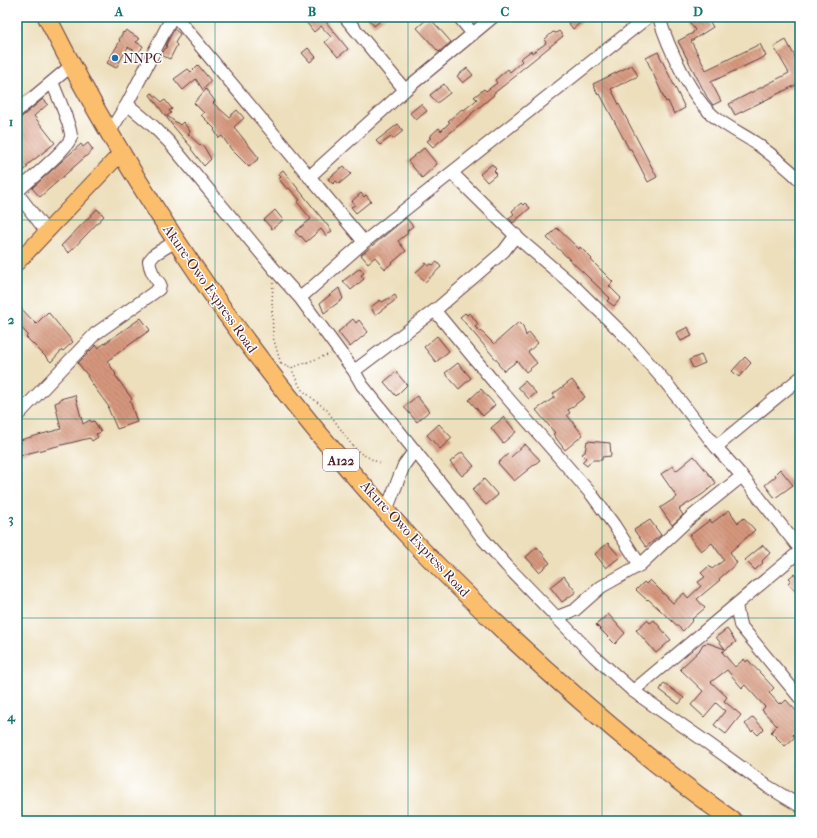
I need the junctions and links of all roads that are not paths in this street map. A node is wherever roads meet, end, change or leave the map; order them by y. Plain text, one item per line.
1 (47, 17) edge
2 (172, 17) edge
3 (176, 17) edge
4 (345, 17) edge
5 (459, 17) edge
6 (492, 17) edge
7 (648, 17) edge
8 (659, 17) edge
9 (473, 34) junction
10 (71, 66) junction
11 (52, 82) junction
12 (405, 90) junction
13 (127, 104) junction
14 (17, 111) edge
15 (109, 133) junction
16 (121, 153) junction
17 (452, 173) junction
18 (309, 177) junction
19 (800, 180) edge
20 (17, 192) edge
21 (46, 231) junction
22 (516, 235) junction
23 (176, 241) junction
24 (364, 242) junction
25 (17, 263) edge
26 (300, 298) junction
27 (435, 311) junction
28 (354, 371) junction
29 (800, 378) edge
30 (17, 416) edge
31 (716, 447) junction
32 (415, 450) junction
33 (742, 476) junction
34 (386, 511) junction
35 (800, 550) edge
36 (640, 565) junction
37 (736, 605) junction
38 (557, 617) junction
39 (715, 622) junction
40 (740, 625) junction
41 (633, 691) junction
42 (800, 698) edge
43 (800, 806) edge
44 (725, 819) edge

1 - 10 highway, Akure-Owo Express Road / A122
2 - 13 street
3 - 18 street
4 - 12 street
5 - 9 street
6 - 9 street
7 - 17 street
8 - 19 street
9 - 12 street
10 - 11 street
10 - 15 highway, Akure-Owo Express Road / A122
11 - 14 street
11 - 20 street
12 - 18 street
13 - 15 street
13 - 26 street
15 - 16 highway, Akure-Owo Express Road / A122
16 - 21 main road
16 - 23 highway, Akure-Owo Express Road / A122
17 - 22 street
17 - 24 street
18 - 24 street
20 - 21 street
21 - 25 main road
22 - 27 street
22 - 31 street
23 - 30 street
23 - 34 highway, Akure-Owo Express Road / A122
24 - 26 street
26 - 28 street
27 - 28 street
27 - 36 street
28 - 32 street
29 - 31 street
31 - 33 street
32 - 34 street
32 - 38 street
33 - 35 street
33 - 36 street
34 - 44 highway, Akure-Owo Express Road / A122
35 - 37 street
36 - 38 street
37 - 39 street
37 - 40 street
38 - 41 street
39 - 40 street
39 - 41 street
40 - 42 street
41 - 43 street

